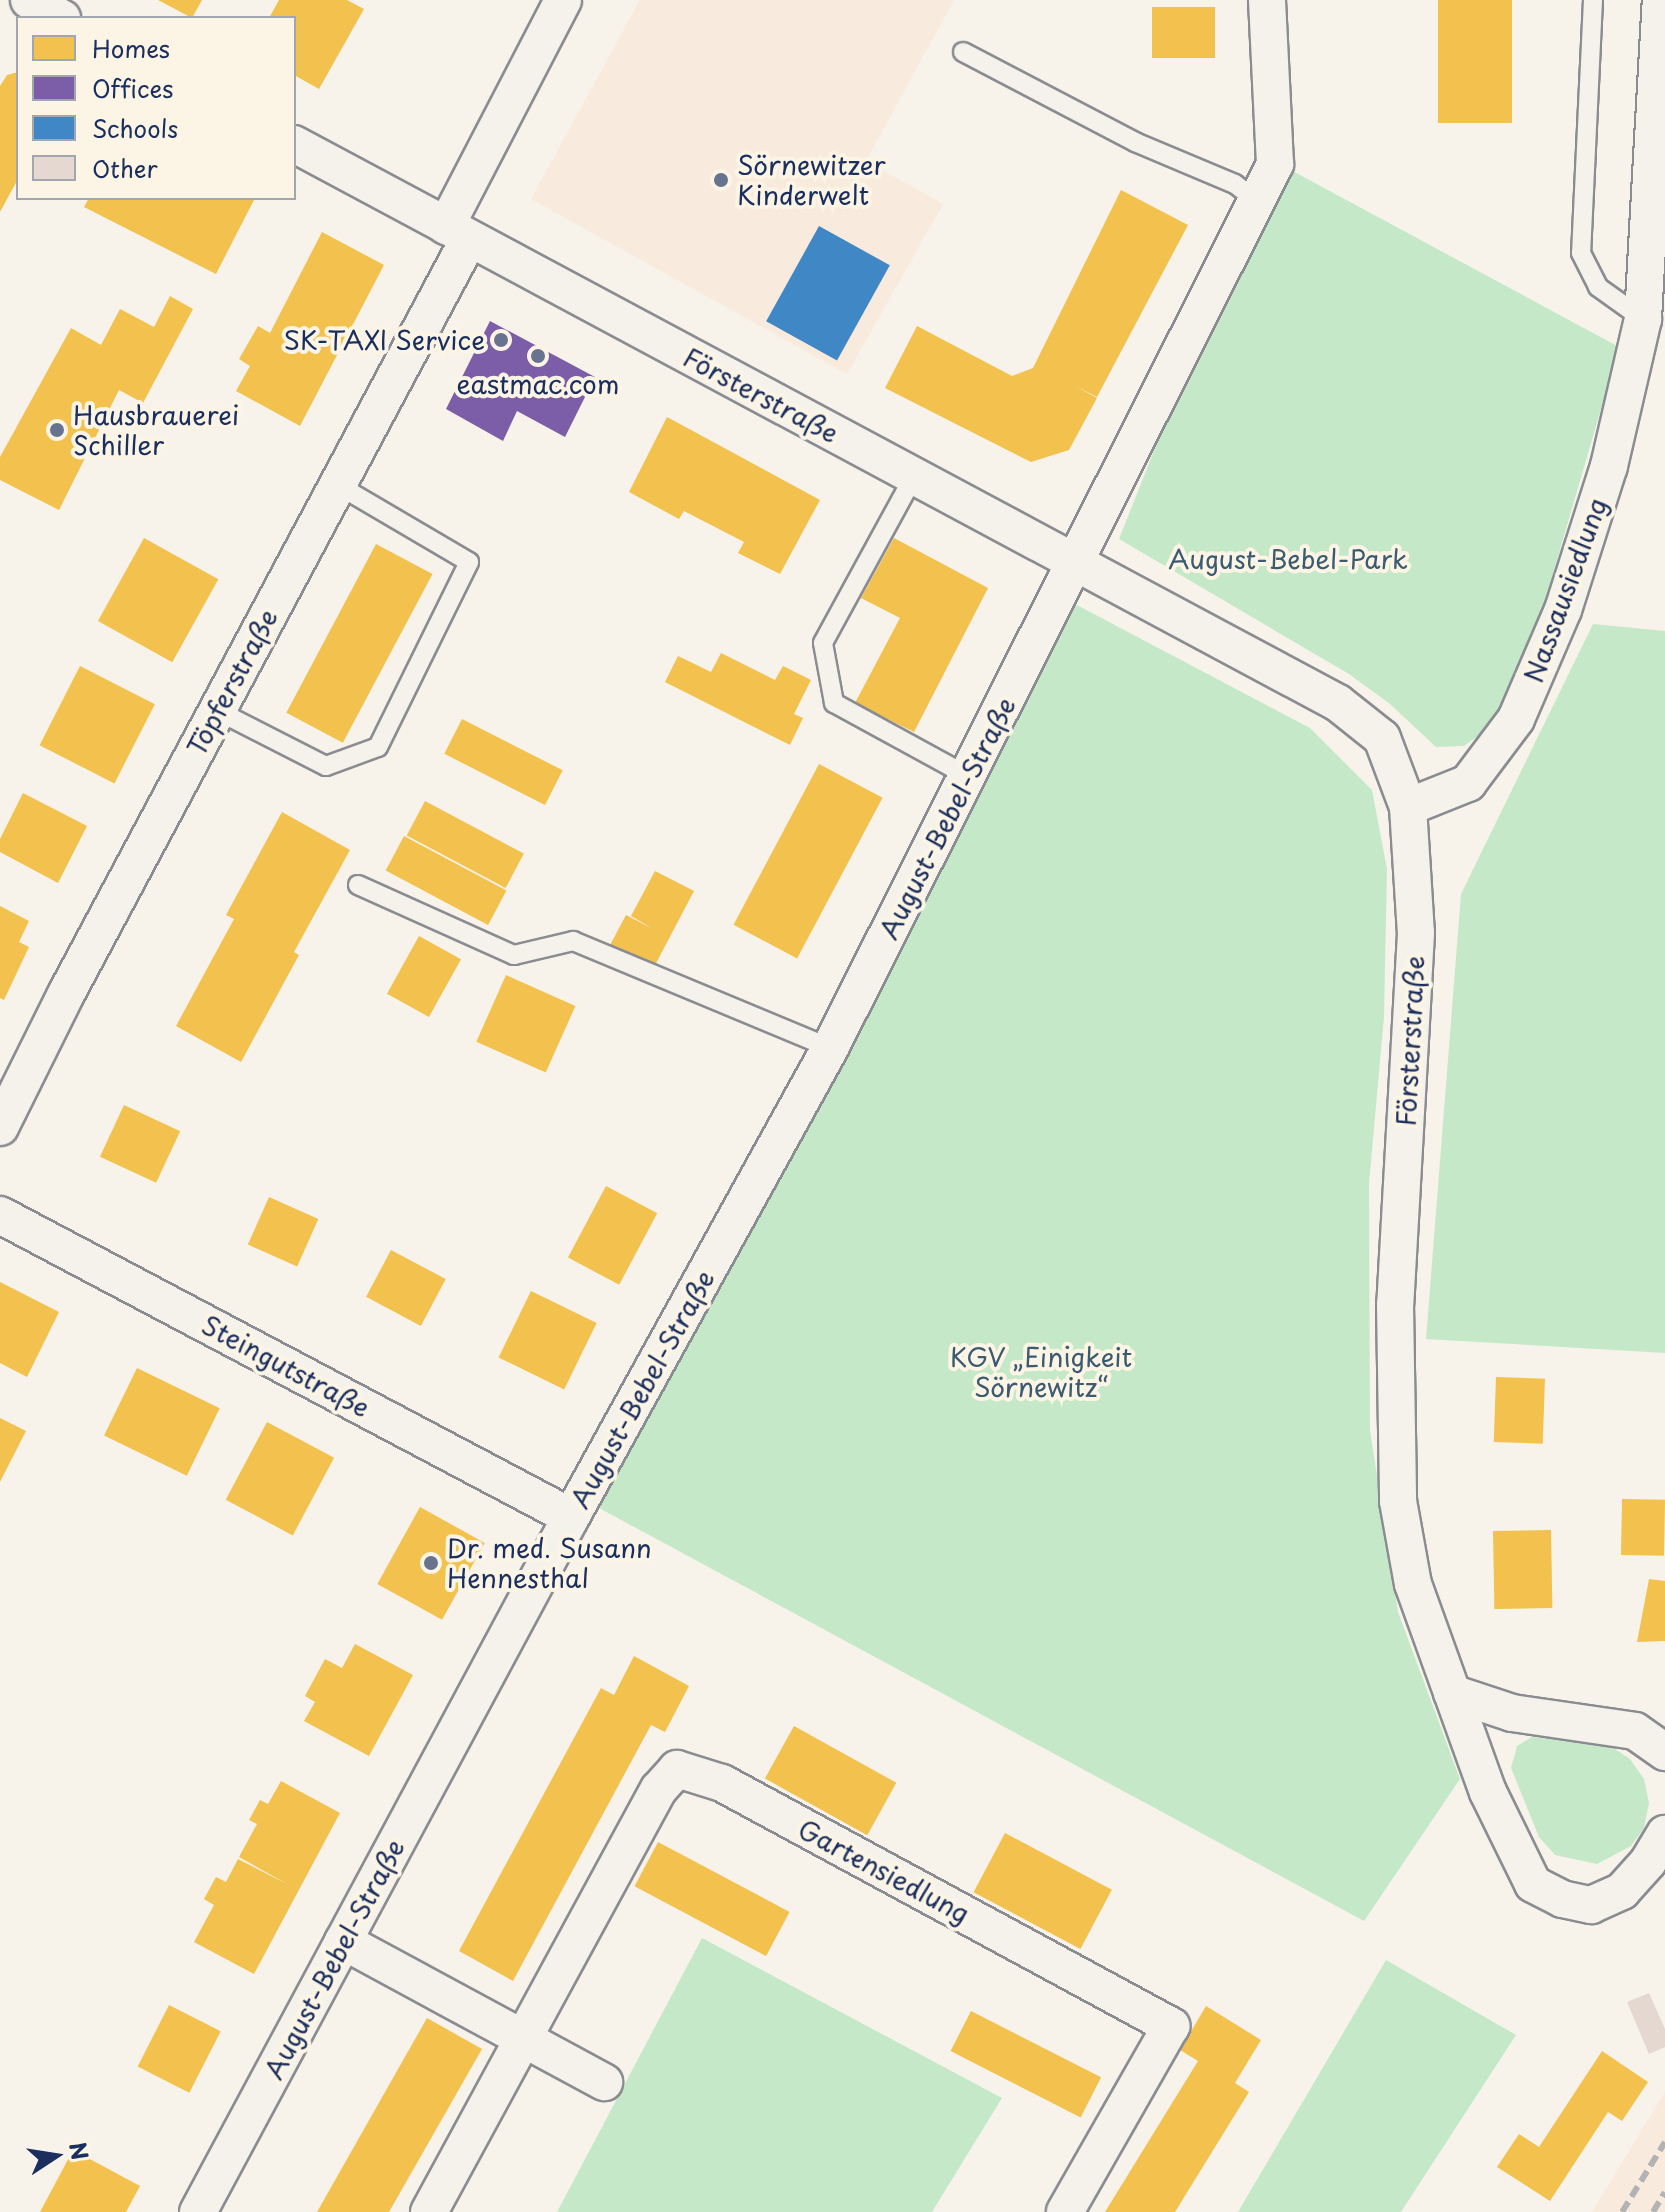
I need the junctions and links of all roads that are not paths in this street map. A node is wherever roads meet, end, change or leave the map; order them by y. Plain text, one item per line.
1 (29, 0) edge
2 (563, 0) edge
3 (1267, 0) edge
4 (1593, 0) edge
5 (1661, 0) edge
6 (58, 16) edge
7 (963, 52) dead end
8 (1659, 133) edge
9 (296, 145) edge
10 (1257, 201) junction
11 (458, 232) junction
12 (1643, 319) junction
13 (914, 476) junction
14 (336, 484) junction
15 (1077, 562) junction
16 (218, 711) junction
17 (968, 776) junction
18 (1408, 807) junction
19 (358, 885) dead end
20 (830, 1048) junction
21 (0, 1127) edge
22 (0, 1215) edge
23 (571, 1517) junction
24 (1452, 1693) junction
25 (1665, 1752) edge
26 (1665, 1834) edge
27 (343, 1941) junction
28 (523, 2037) junction
29 (604, 2082) dead end
30 (198, 2212) edge
31 (429, 2212) edge
32 (1065, 2212) edge

1 - 6 street
2 - 11 street
3 - 10 street
4 - 12 lane
5 - 8 street, Nassausiedlung
7 - 10 lane
8 - 12 street, Nassausiedlung
9 - 11 street, Försterstraße
10 - 15 street
11 - 13 street, Försterstraße
11 - 14 street, Töpferstraße
12 - 18 street, Nassausiedlung
13 - 15 street, Försterstraße
13 - 17 lane
14 - 16 street, Töpferstraße
14 - 16 lane
15 - 17 street, August-Bebel-Straße
15 - 18 street, Försterstraße
16 - 21 street, Töpferstraße
17 - 20 street, August-Bebel-Straße
18 - 24 street, Försterstraße
19 - 20 lane
20 - 23 street, August-Bebel-Straße
22 - 23 street, Steingutstraße
23 - 27 street, August-Bebel-Straße
24 - 25 street
24 - 26 street, Försterstraße
27 - 28 street
27 - 30 street, August-Bebel-Straße
28 - 29 street
28 - 31 street, Gartensiedlung
28 - 32 street, Gartensiedlung

